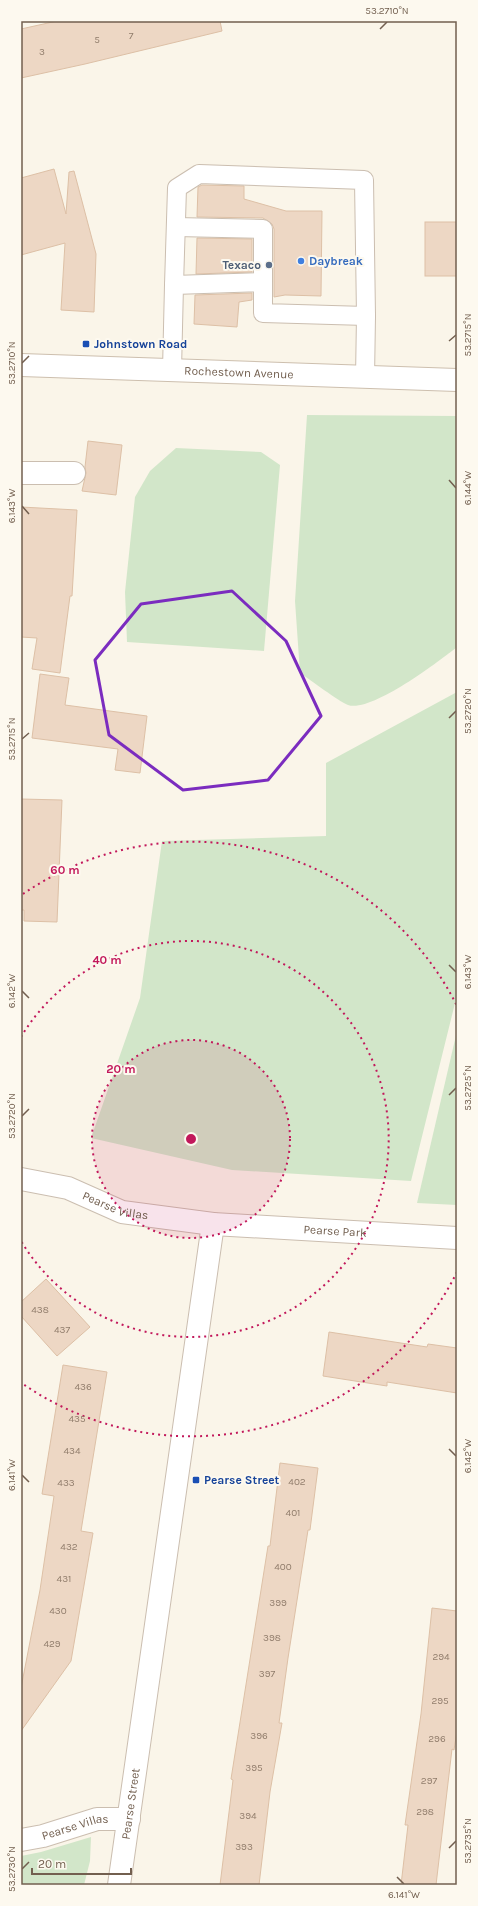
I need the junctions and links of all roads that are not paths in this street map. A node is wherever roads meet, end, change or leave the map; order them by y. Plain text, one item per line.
1 (176, 227) junction
2 (263, 282) junction
3 (174, 285) junction
4 (366, 316) junction
5 (21, 365) edge
6 (172, 370) junction
7 (365, 378) junction
8 (457, 380) edge
9 (21, 473) edge
10 (74, 473) dead end
11 (21, 1179) edge
12 (213, 1224) junction
13 (457, 1238) edge
14 (129, 1819) junction
15 (21, 1840) edge
16 (119, 1885) edge

1 - 2 lane
1 - 3 lane
1 - 4 lane
2 - 3 lane
2 - 4 lane
3 - 6 lane
4 - 7 lane
5 - 6 street, Rochestown Avenue
6 - 7 street, Rochestown Avenue
7 - 8 street, Rochestown Avenue
9 - 10 street
11 - 12 street, Pearse Villas
12 - 13 street, Pearse Park
12 - 14 street, Pearse Street
14 - 15 street, Pearse Villas
14 - 16 street, Pearse Street

